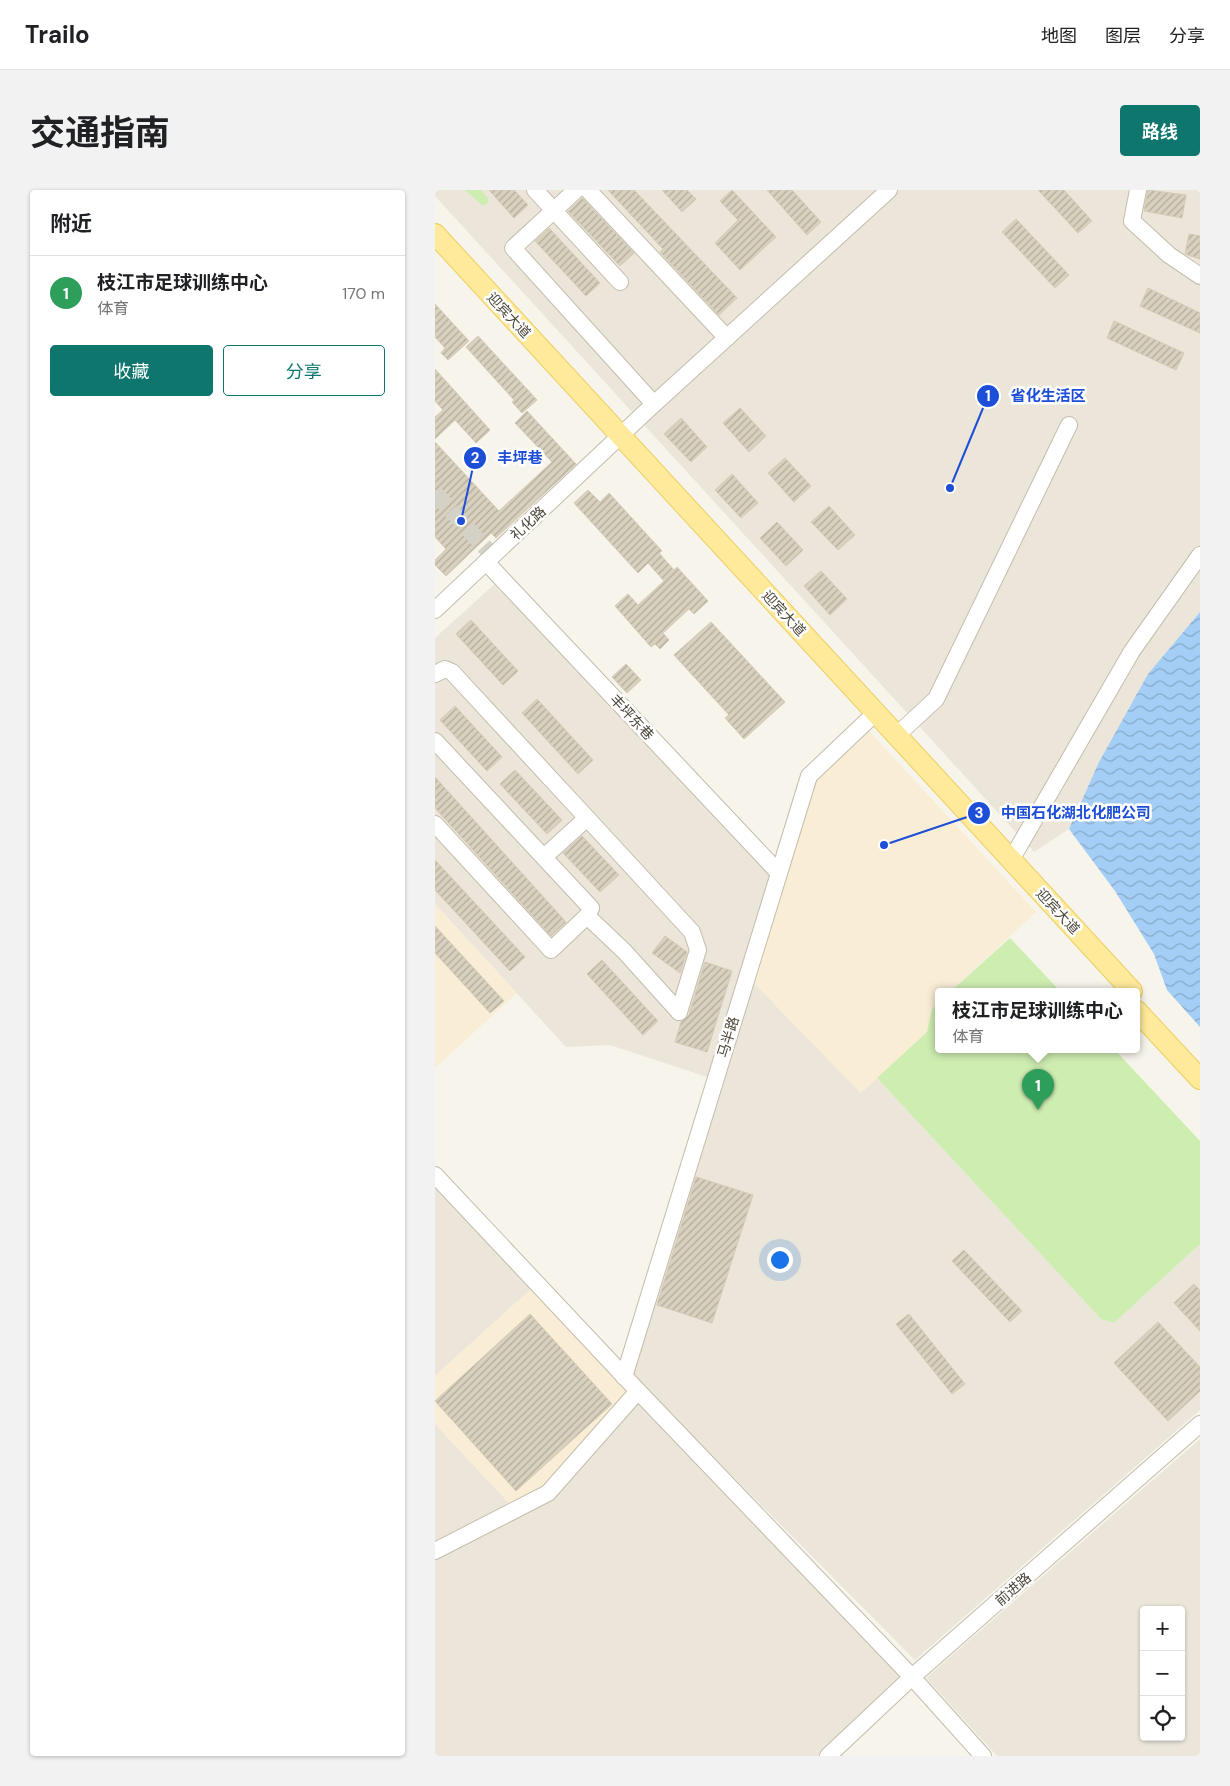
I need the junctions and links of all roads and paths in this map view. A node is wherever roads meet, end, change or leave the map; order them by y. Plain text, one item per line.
1 (535, 190) edge
2 (576, 190) edge
3 (588, 190) edge
4 (889, 190) edge
5 (1138, 190) edge
6 (554, 210) junction
7 (435, 234) edge
8 (435, 249) edge
9 (1200, 276) edge
10 (620, 282) dead end
11 (727, 338) junction
12 (655, 404) junction
13 (1069, 425) dead end
14 (617, 439) junction
15 (1200, 555) edge
16 (487, 562) junction
17 (435, 610) edge
18 (435, 674) edge
19 (869, 720) junction
20 (897, 735) junction
21 (435, 741) edge
22 (587, 818) junction
23 (435, 824) edge
24 (544, 857) junction
25 (1011, 860) junction
26 (778, 872) junction
27 (587, 916) junction
28 (1116, 988) edge
29 (1129, 988) edge
30 (1140, 999) edge
31 (1140, 1014) edge
32 (1200, 1065) edge
33 (1200, 1080) edge
34 (435, 1175) edge
35 (624, 1377) junction
36 (638, 1391) junction
37 (1200, 1424) edge
38 (435, 1551) edge
39 (912, 1678) junction
40 (828, 1756) edge
41 (983, 1756) edge

1 - 6 street
2 - 6 street
3 - 11 street
4 - 11 street, 礼化路
5 - 9 street
6 - 10 street
6 - 12 street
7 - 14 main road, 迎宾大道
8 - 14 main road, 迎宾大道
11 - 12 street, 礼化路
12 - 14 street, 礼化路
13 - 20 street
14 - 16 street, 礼化路
14 - 19 main road, 迎宾大道
14 - 20 main road, 迎宾大道
15 - 25 street
16 - 17 street, 礼化路
16 - 26 street, 丰坪东巷
18 - 22 street
19 - 26 street, 马半路
19 - 28 main road, 迎宾大道
20 - 25 main road, 迎宾大道
21 - 24 street
22 - 24 street
22 - 27 street
23 - 27 street
24 - 27 street
25 - 29 main road, 迎宾大道
26 - 35 street, 马半路
30 - 32 main road
31 - 33 main road
34 - 35 street
35 - 36 street
36 - 38 street
36 - 39 street
37 - 39 street, 前进路
39 - 40 street, 前进路
39 - 41 street

